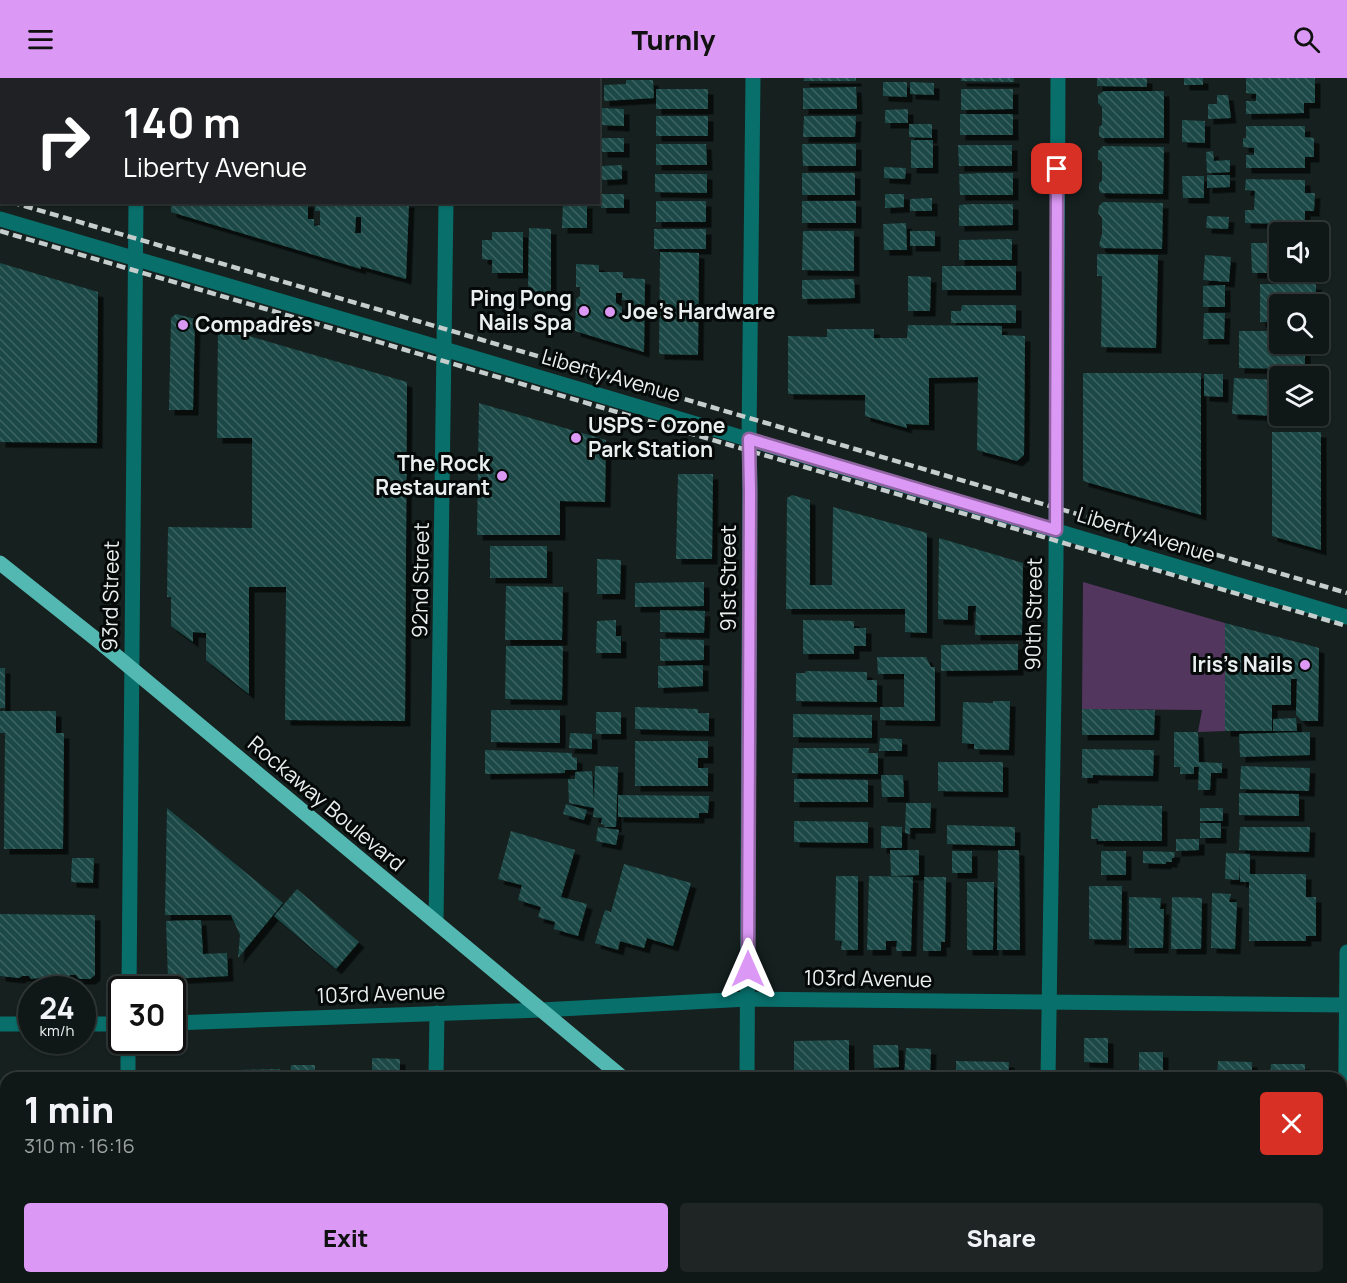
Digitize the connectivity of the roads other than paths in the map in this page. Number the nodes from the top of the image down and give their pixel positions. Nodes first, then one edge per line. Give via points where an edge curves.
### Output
1 (753, 78) edge
2 (1058, 78) edge
3 (136, 204) edge
4 (446, 204) edge
5 (0, 219) edge
6 (136, 258) junction
7 (446, 349) junction
8 (749, 439) junction
9 (1056, 530) junction
10 (0, 563) edge
11 (1347, 617) edge
12 (131, 668) junction
13 (436, 922) junction
14 (1347, 952) edge
15 (129, 976) edge
16 (748, 999) junction
17 (1049, 1001) junction
18 (1347, 1005) edge
19 (540, 1010) junction
20 (437, 1013) junction
21 (186, 1022) edge
22 (0, 1024) edge
23 (18, 1024) edge
24 (128, 1054) edge
25 (128, 1072) edge
26 (436, 1072) edge
27 (616, 1072) edge
28 (747, 1072) edge
29 (1048, 1072) edge
30 (1346, 1072) edge

1 - 8 street, 91st Street
2 - 9 street, 90th Street
3 - 6 street, 93rd Street
4 - 7 street, 92nd Street
5 - 6 street, Liberty Avenue
6 - 7 street, Liberty Avenue
6 - 12 street, 93rd Street
7 - 8 street, Liberty Avenue
7 - 13 street, 92nd Street
8 - 9 street, Liberty Avenue
8 - 16 street, 91st Street
9 - 11 street, Liberty Avenue
9 - 17 street, 90th Street
10 - 12 main road, Rockaway Boulevard
12 - 13 main road, Rockaway Boulevard
12 - 15 street, 93rd Street
13 - 19 main road, Rockaway Boulevard
14 - 18 street
16 - 17 street, 103rd Avenue
16 - 19 street, 103rd Avenue
16 - 28 street, 91st Street
17 - 18 street, 103rd Avenue
17 - 29 street, 90th Street
18 - 30 street
19 - 20 street, 103rd Avenue
19 - 27 main road, Rockaway Boulevard
20 - 21 street, 103rd Avenue
20 - 26 street
22 - 23 street
24 - 25 street

